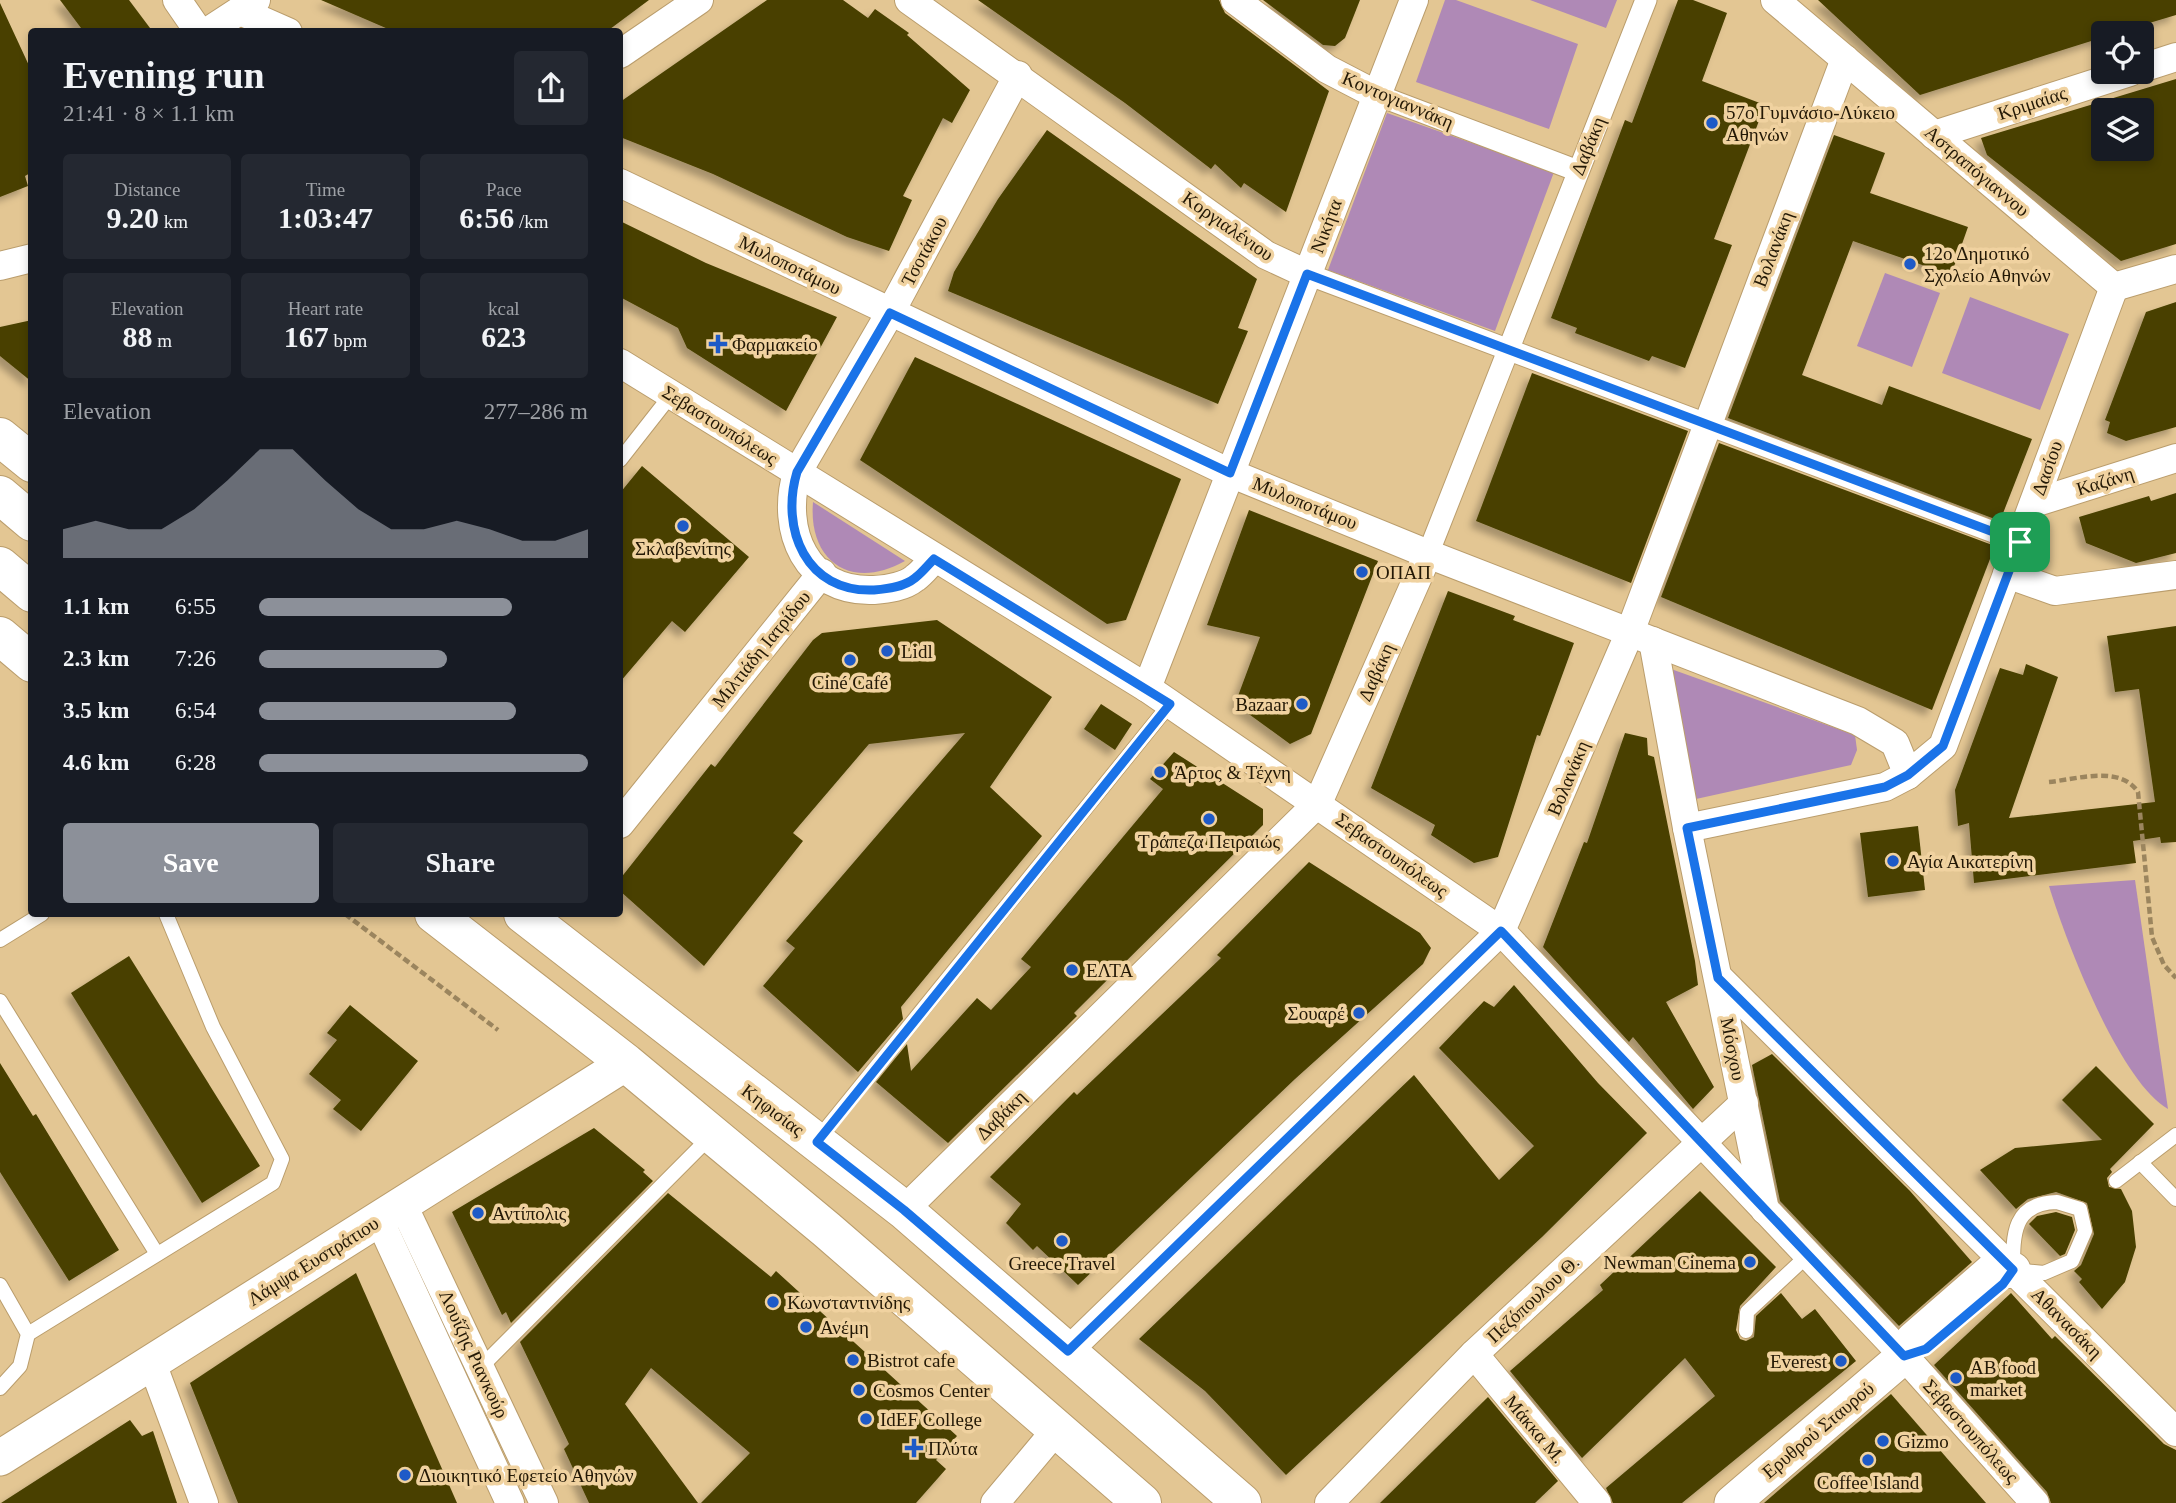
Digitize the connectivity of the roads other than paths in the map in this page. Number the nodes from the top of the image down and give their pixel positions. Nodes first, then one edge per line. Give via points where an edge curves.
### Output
1 (177, 0) edge
2 (699, 0) edge
3 (909, 0) edge
4 (1235, 0) edge
5 (1414, 0) edge
6 (1646, 0) edge
7 (1775, 0) edge
8 (248, 5) edge
9 (196, 28) edge
10 (213, 28) edge
11 (282, 28) edge
12 (623, 52) edge
13 (2176, 57) edge
14 (1844, 59) junction
15 (2154, 64) edge
16 (1018, 75) junction
17 (2093, 84) edge
18 (1377, 95) junction
19 (1934, 135) junction
20 (1578, 171) junction
21 (623, 184) edge
22 (28, 259) edge
23 (0, 266) edge
24 (2176, 269) edge
25 (1307, 274) junction
26 (2114, 287) junction
27 (890, 313) junction
28 (1508, 349) junction
29 (623, 365) edge
30 (671, 395) junction
31 (1708, 424) junction
32 (0, 437) edge
33 (623, 456) edge
34 (2176, 458) edge
35 (28, 460) edge
36 (797, 472) junction
37 (1230, 473) junction
38 (0, 495) edge
39 (2034, 503) junction
40 (28, 519) edge
41 (2020, 542) junction
42 (1428, 554) junction
43 (934, 559) junction
44 (0, 566) edge
45 (822, 573) junction
46 (2007, 574) junction
47 (2176, 575) edge
48 (28, 590) edge
49 (0, 636) edge
50 (1642, 637) junction
51 (28, 660) edge
52 (1158, 696) junction
53 (1908, 775) junction
54 (1318, 803) junction
55 (623, 820) edge
56 (1687, 828) junction
57 (37, 917) edge
58 (167, 917) edge
59 (438, 917) edge
60 (536, 917) edge
61 (1501, 931) junction
62 (0, 940) edge
63 (1718, 978) junction
64 (0, 1001) edge
65 (626, 1063) junction
66 (1744, 1104) junction
67 (712, 1135) junction
68 (2176, 1135) edge
69 (817, 1142) junction
70 (1702, 1143) junction
71 (2140, 1162) junction
72 (2116, 1181) dead end
73 (2176, 1199) edge
74 (904, 1210) junction
75 (1765, 1210) junction
76 (391, 1212) junction
77 (157, 1254) junction
78 (1808, 1255) junction
79 (2013, 1270) junction
80 (0, 1285) edge
81 (1746, 1331) dead end
82 (28, 1335) junction
83 (1068, 1351) junction
84 (1474, 1354) junction
85 (1904, 1356) junction
86 (152, 1363) junction
87 (480, 1368) junction
88 (0, 1388) edge
89 (1057, 1429) junction
90 (2176, 1432) edge
91 (0, 1458) edge
92 (204, 1503) edge
93 (510, 1503) edge
94 (544, 1503) edge
95 (995, 1503) edge
96 (1142, 1503) edge
97 (1242, 1503) edge
98 (1329, 1503) edge
99 (1597, 1503) edge
100 (1732, 1503) edge
101 (2035, 1503) edge

1 - 9 street
2 - 12 street
3 - 16 street, Κοργιαλένιου
4 - 18 street, Κοντογιαννάκη via 1328,69
5 - 18 street, Νικήτα
6 - 20 street, Δαβάκη
7 - 14 street, Αστραπόγιαννου
8 - 10 street
8 - 11 street
13 - 15 street
14 - 19 street, Αστραπόγιαννου
14 - 31 street, Βολανάκη
16 - 25 street, Κοργιαλένιου via 1266,255
16 - 27 street, Τσοτάκου
17 - 19 street, Κριμαίας
18 - 20 street, Κοντογιαννάκη
18 - 25 street, Νικήτα
19 - 26 street, Αστραπόγιαννου
20 - 28 street, Δαβάκη
21 - 27 street, Μυλοποτάμου
22 - 23 street
24 - 26 street
25 - 28 street, Κοργιαλένιου
25 - 37 street, Νικήτα
26 - 39 street, Δασίου
27 - 36 street, Τσοτάκου
27 - 37 street, Μυλοποτάμου
28 - 31 street, Κοργιαλένιου
28 - 42 street, Δαβάκη
29 - 30 street, Σεβαστουπόλεως
30 - 33 lane
30 - 36 street, Σεβαστουπόλεως
31 - 41 street, Κοργιαλένιου
31 - 50 street, Βολανάκη
32 - 35 main road
34 - 39 street, Καζάνη
36 - 43 street, Σεβαστουπόλεως
36 - 45 street, Τσοτάκου via 790,496 791,523 800,548
37 - 42 street, Μυλοποτάμου
37 - 52 street, Νικήτα
38 - 40 main road
39 - 41 street, Δασίου
41 - 46 street, Δασίου
42 - 50 street, Μυλοποτάμου
42 - 54 street, Δαβάκη
43 - 45 street, Μιλτιάδη Ιατρίδου via 914,579 890,589 863,590
43 - 52 street, Σεβαστουπόλεως
44 - 48 main road
45 - 55 street, Μιλτιάδη Ιατρίδου
46 - 47 street via 2055,591
46 - 53 street, Δασίου via 1943,746
49 - 51 main road
50 - 53 street, Μυλοποτάμου via 1858,721 1895,743
50 - 56 street, Μόσχου
50 - 61 street, Βολανάκη
52 - 54 street, Σεβαστουπόλεως
52 - 69 lane
53 - 56 street, Δασίου via 1885,787
54 - 61 street, Σεβαστουπόλεως
54 - 74 street, Δαβάκη
56 - 63 street, Μόσχου
57 - 62 lane
58 - 77 lane via 213,1027 282,1158 273,1183
59 - 65 main road
60 - 69 main road, Κηφισίας via 751,1094
61 - 70 street, Σεβαστουπόλεως
61 - 83 street, Βολανάκη
63 - 66 street, Μόσχου
63 - 79 street, Αθανασάκη
64 - 77 lane
65 - 67 main road
65 - 76 street, Λάμψα Ευστράτιου
66 - 70 street, Πεζόπουλου Θ.
66 - 75 street, Μόσχου
67 - 87 lane
67 - 89 main road
68 - 71 lane
69 - 74 main road, Κηφισίας
70 - 75 street, Σεβαστουπόλεως
70 - 84 street, Πεζόπουλου Θ.
71 - 72 lane
71 - 73 lane
74 - 83 main road, Κηφισίας
75 - 78 street, Σεβαστουπόλεως
76 - 86 street, Λάμψα Ευστράτιου
76 - 87 street, Λουΐζης Ριανκούρ
76 - 93 street, Λουΐζης Ριανκούρ
77 - 82 lane
78 - 81 lane via 1747,1312
78 - 85 street, Σεβαστουπόλεως
79 - 79 lane via 2013,1238 2018,1222 2030,1209 2057,1202 2084,1206 2085,1231 2072,1261 2044,1273
79 - 85 street, Ερυθρού Σταυρού via 2003,1284 1926,1349
79 - 90 street, Αθανασάκη
80 - 82 lane
82 - 88 lane via 20,1366
83 - 97 main road, Κηφισίας
84 - 98 street, Πεζόπουλου Θ.
84 - 99 street, Μάκκα Μ.
85 - 100 street, Ερυθρού Σταυρού
85 - 101 street, Σεβαστουπόλεως
86 - 91 street, Λάμψα Ευστράτιου
86 - 92 street
87 - 94 street, Λουΐζης Ριανκούρ
89 - 95 street
89 - 96 main road

